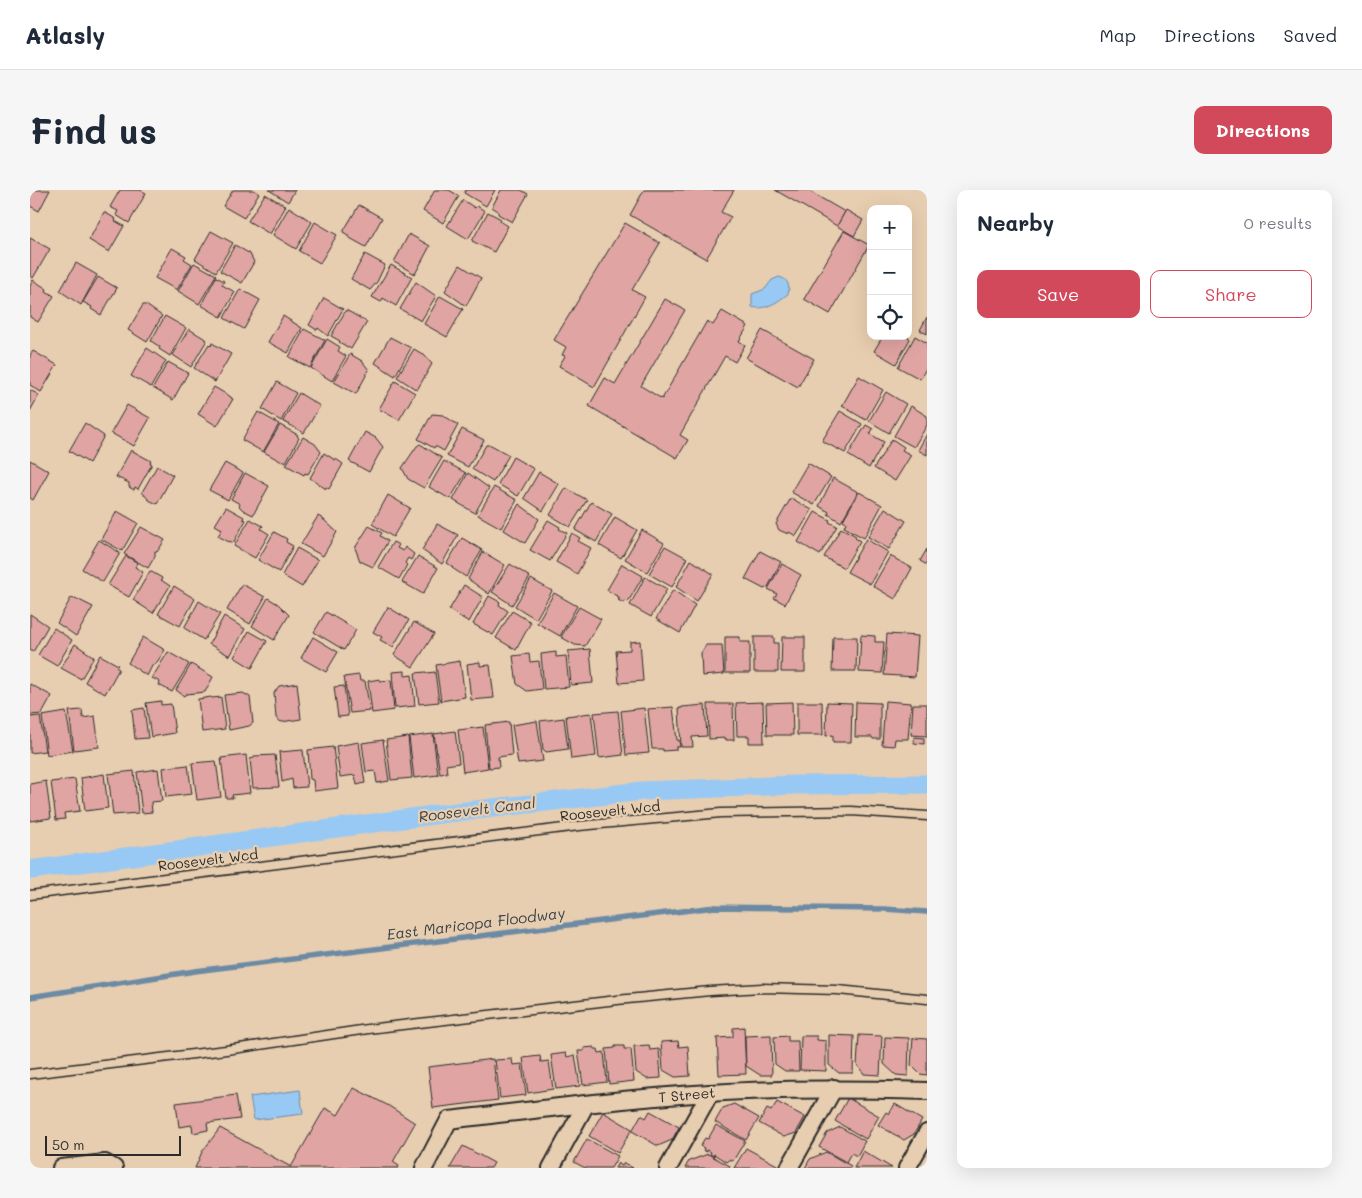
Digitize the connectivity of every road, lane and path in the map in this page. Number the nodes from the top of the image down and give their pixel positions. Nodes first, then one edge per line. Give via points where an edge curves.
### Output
1 (927, 816) edge
2 (30, 895) edge
3 (927, 998) edge
4 (30, 1074) edge
5 (834, 1088) junction
6 (927, 1091) edge
7 (710, 1093) junction
8 (586, 1104) junction
9 (927, 1133) edge
10 (61, 1168) edge
11 (114, 1168) edge
12 (424, 1168) edge
13 (551, 1168) edge
14 (668, 1168) edge
15 (789, 1168) edge
16 (907, 1168) edge

1 - 2 lane, Roosevelt Wcd via 851,812 721,813 578,826
3 - 4 lane via 838,990 762,988 710,991 368,1029
5 - 6 street, T Street
5 - 7 street, T Street
5 - 15 street
7 - 8 street, T Street
7 - 14 street
8 - 12 street, T Street via 449,1120
8 - 13 street
9 - 16 street
10 - 11 street via 105,1163

